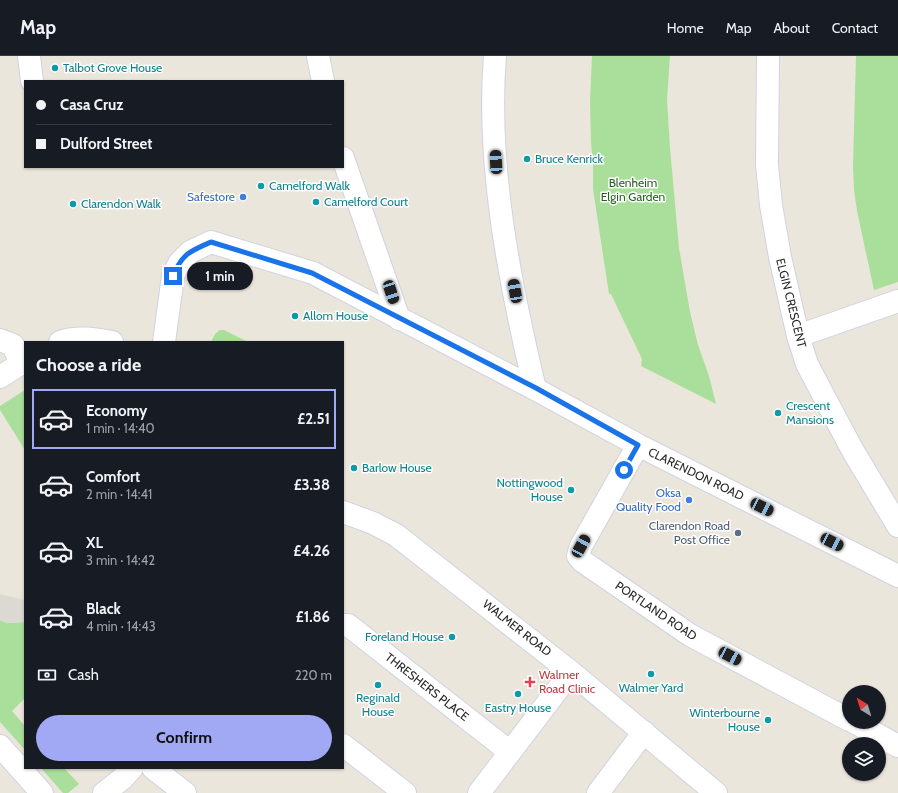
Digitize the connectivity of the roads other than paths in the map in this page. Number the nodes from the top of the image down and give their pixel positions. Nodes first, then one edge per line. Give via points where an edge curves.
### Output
1 (29, 56) edge
2 (318, 56) edge
3 (495, 56) edge
4 (768, 56) edge
5 (32, 80) edge
6 (323, 80) edge
7 (344, 161) edge
8 (898, 301) edge
9 (399, 319) junction
10 (798, 336) junction
11 (0, 340) edge
12 (63, 341) edge
13 (106, 341) edge
14 (164, 341) edge
15 (23, 363) edge
16 (0, 377) edge
17 (536, 388) junction
18 (638, 445) junction
19 (344, 512) edge
20 (898, 526) edge
21 (898, 576) edge
22 (344, 625) edge
23 (571, 672) junction
24 (842, 716) edge
25 (867, 729) edge
26 (644, 732) junction
27 (0, 746) edge
28 (344, 746) edge
29 (898, 746) edge
30 (510, 752) junction
31 (131, 769) edge
32 (154, 769) edge
33 (42, 793) edge
34 (104, 793) edge
35 (185, 793) edge
36 (405, 793) edge
37 (479, 793) edge
38 (598, 793) edge
39 (716, 793) edge

1 - 5 street
2 - 6 street
3 - 17 street via 493,114 498,185 520,322
4 - 10 street, ELGIN CRESCENT via 767,165 771,204
7 - 9 street
8 - 10 street
9 - 14 street, CLARENDON ROAD via 312,273 211,242 190,252 179,263 173,276
9 - 17 street, CLARENDON ROAD
10 - 20 street, ELGIN CRESCENT via 819,387
11 - 15 street via 13,346
12 - 13 street via 71,338
15 - 16 street
17 - 18 street, CLARENDON ROAD
18 - 21 street, CLARENDON ROAD
18 - 24 street, PORTLAND ROAD via 581,546 578,556 690,635
19 - 23 street, WALMER ROAD via 373,523 396,536
22 - 30 street, THRESHERS PLACE via 348,625
23 - 26 street, WALMER ROAD
23 - 30 street
25 - 29 street
26 - 38 street
26 - 39 street, WALMER ROAD
27 - 33 street
28 - 36 street
30 - 37 street
31 - 34 street
32 - 35 street

